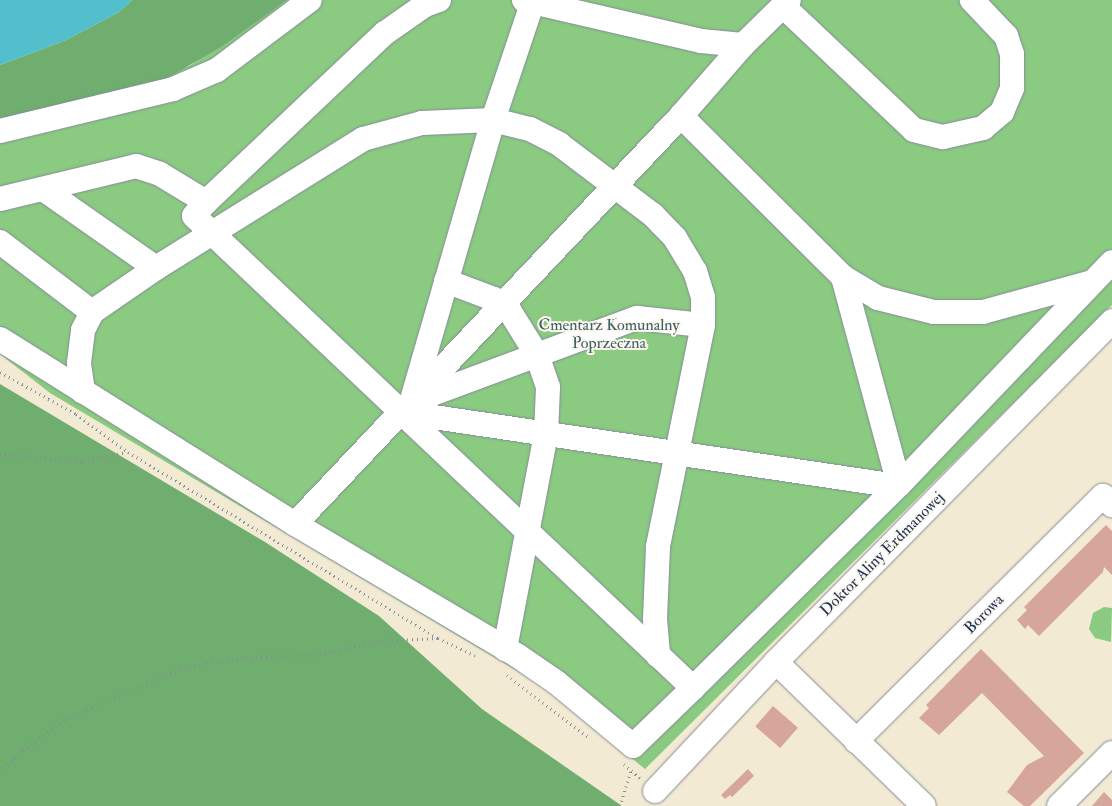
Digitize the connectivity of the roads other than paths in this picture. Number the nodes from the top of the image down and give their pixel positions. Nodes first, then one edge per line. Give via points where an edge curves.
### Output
1 (310, 0) edge
2 (439, 0) edge
3 (972, 0) edge
4 (528, 1) edge
5 (786, 3) edge
6 (743, 45) junction
7 (681, 116) junction
8 (493, 120) junction
9 (0, 131) edge
10 (616, 185) junction
11 (43, 189) junction
12 (0, 199) edge
13 (206, 202) junction
14 (211, 233) junction
15 (0, 242) edge
16 (1112, 262) edge
17 (156, 268) junction
18 (843, 277) junction
19 (446, 281) junction
20 (1094, 281) junction
21 (502, 305) junction
22 (92, 312) junction
23 (1112, 321) edge
24 (703, 325) junction
25 (0, 339) edge
26 (537, 355) junction
27 (83, 392) junction
28 (406, 407) junction
29 (546, 434) junction
30 (678, 454) junction
31 (898, 485) junction
32 (1112, 505) edge
33 (295, 524) junction
34 (528, 533) junction
35 (658, 656) junction
36 (498, 660) junction
37 (776, 662) junction
38 (693, 688) junction
39 (856, 741) junction
40 (1109, 762) edge
41 (655, 791) road end
42 (924, 806) edge
43 (1059, 806) edge

1 - 9 street via 217,70 173,89
2 - 13 street via 425,5 385,33
3 - 5 street via 1006,36 1012,54 1012,88 1002,112 983,128 943,137 914,130
4 - 6 street via 701,41
4 - 8 street
5 - 6 street
6 - 7 street
7 - 10 street
7 - 18 street
8 - 10 street via 530,129 559,144
8 - 14 street via 422,123 363,139
8 - 19 street
10 - 21 street
10 - 24 street via 675,238 695,272 700,288
11 - 12 street
11 - 13 street via 136,166 160,174
11 - 17 street
13 - 14 street via 194,216
14 - 17 street
14 - 28 street
15 - 22 street
16 - 20 street
17 - 22 street
18 - 20 street via 878,298 934,312 983,312
18 - 31 street
19 - 21 street
19 - 28 street
20 - 31 street
21 - 26 street
21 - 28 street
22 - 27 street via 83,330 79,363
23 - 37 street, Doktor Aliny Erdmanowej
24 - 26 street via 636,318
24 - 30 street
25 - 27 street
26 - 28 street
26 - 29 street via 548,387
27 - 33 street
28 - 29 street
28 - 33 street
28 - 34 street
29 - 30 street
29 - 34 street
30 - 31 street
30 - 35 street via 658,546 654,618
31 - 38 street
32 - 39 street, Borowa via 1103,496
33 - 36 street
34 - 35 street
34 - 36 street
35 - 38 street
36 - 38 street via 556,682 633,746
37 - 39 street
37 - 41 street, Doktor Aliny Erdmanowej
39 - 42 street
40 - 43 street

